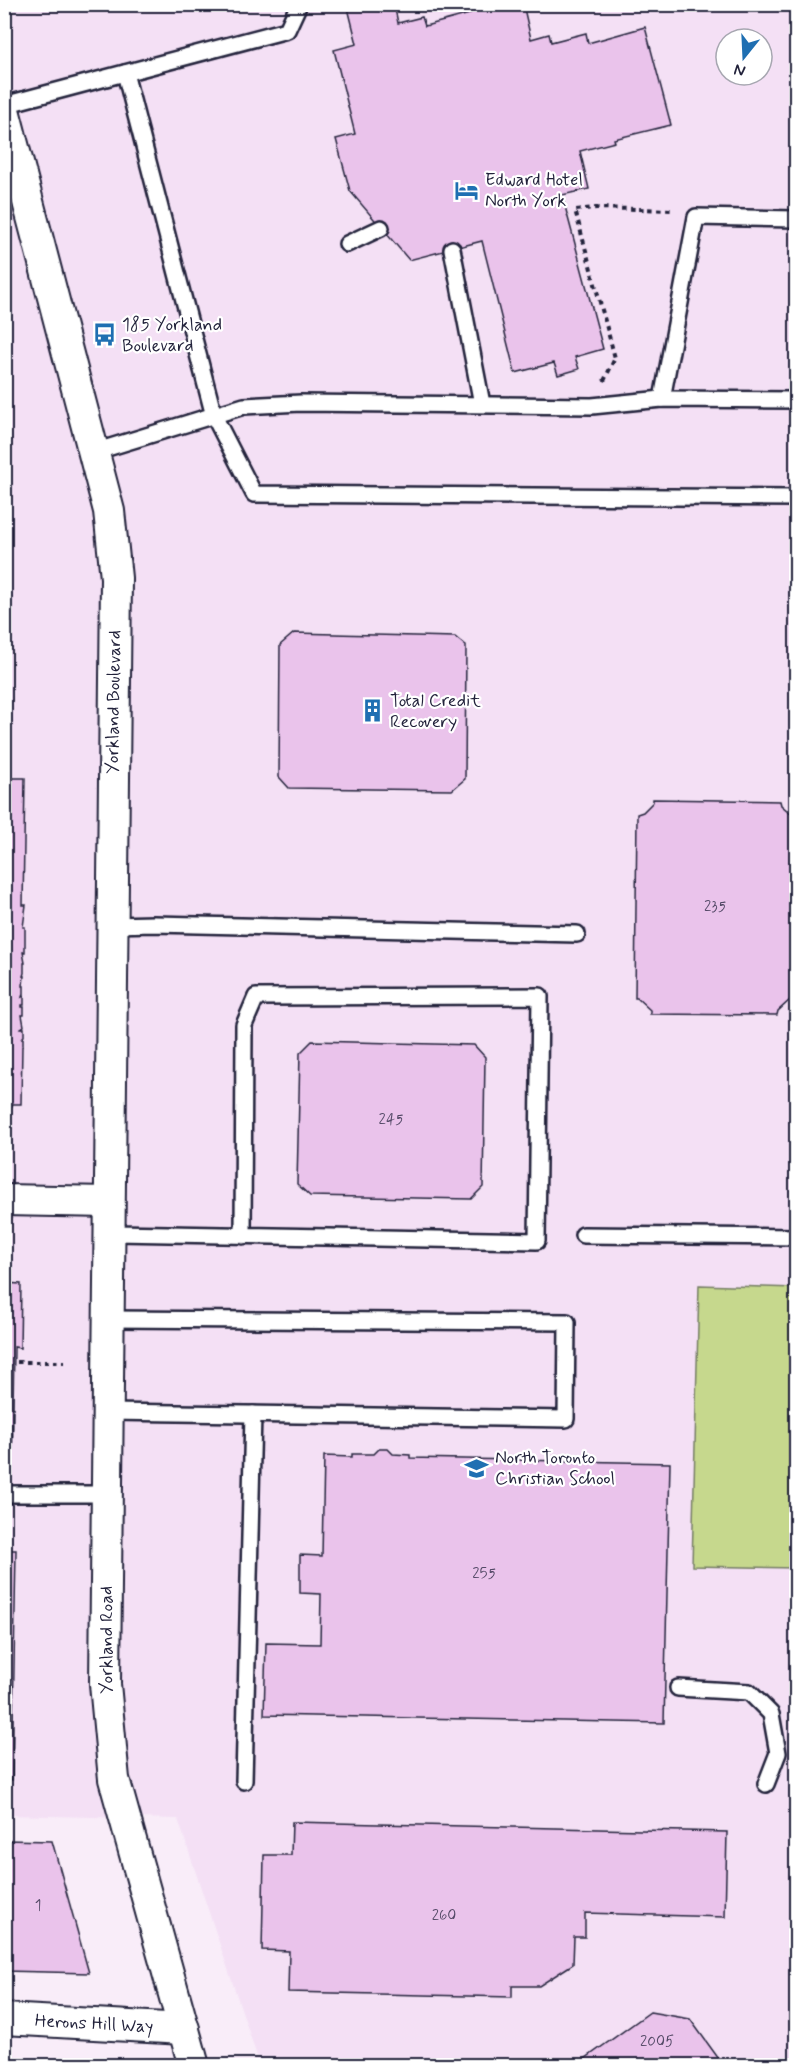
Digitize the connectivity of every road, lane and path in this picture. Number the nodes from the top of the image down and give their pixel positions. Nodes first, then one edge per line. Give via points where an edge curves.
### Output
1 (299, 4) edge
2 (125, 73) junction
3 (4, 105) edge
4 (4, 110) edge
5 (696, 216) junction
6 (796, 219) edge
7 (381, 228) dead end
8 (347, 243) dead end
9 (452, 249) dead end
10 (662, 399) junction
11 (796, 400) edge
12 (482, 404) junction
13 (592, 406) junction
14 (214, 416) junction
15 (94, 452) junction
16 (796, 498) edge
17 (112, 925) junction
18 (577, 934) dead end
19 (4, 1200) edge
20 (109, 1202) junction
21 (109, 1233) junction
22 (584, 1235) dead end
23 (243, 1236) junction
24 (796, 1237) edge
25 (108, 1319) junction
26 (17, 1362) dead end
27 (65, 1362) dead end
28 (108, 1412) junction
29 (253, 1414) junction
30 (4, 1494) edge
31 (107, 1494) junction
32 (678, 1688) dead end
33 (244, 1781) dead end
34 (766, 1784) dead end
35 (4, 2019) edge
36 (184, 2029) junction
37 (194, 2066) edge

1 - 2 lane via 287,30
2 - 3 lane
2 - 14 lane
4 - 15 street, Yorkland Boulevard
5 - 6 lane
5 - 10 lane
5 - 13 path via 690,210 575,210 615,358
7 - 8 lane
9 - 12 lane
10 - 11 lane
10 - 13 lane
12 - 13 lane
12 - 14 lane via 301,403 244,406
14 - 15 lane
14 - 16 lane via 254,494
15 - 17 street, Yorkland Boulevard via 109,510 116,578
17 - 18 lane
17 - 20 street, Yorkland Boulevard
19 - 20 street
20 - 21 street, Yorkland Road
21 - 23 lane
21 - 25 street, Yorkland Road
22 - 24 lane
23 - 23 lane via 537,1241 540,996 256,997 244,1025
25 - 28 street, Yorkland Road
25 - 29 lane via 567,1322 566,1419
26 - 27 path
28 - 29 lane
28 - 31 street, Yorkland Road
29 - 33 lane
30 - 31 lane
31 - 36 street, Yorkland Road via 105,1684 114,1779
32 - 34 lane via 749,1692 771,1714 777,1753
35 - 36 street, Herons Hill Way
36 - 37 street, Yorkland Road

